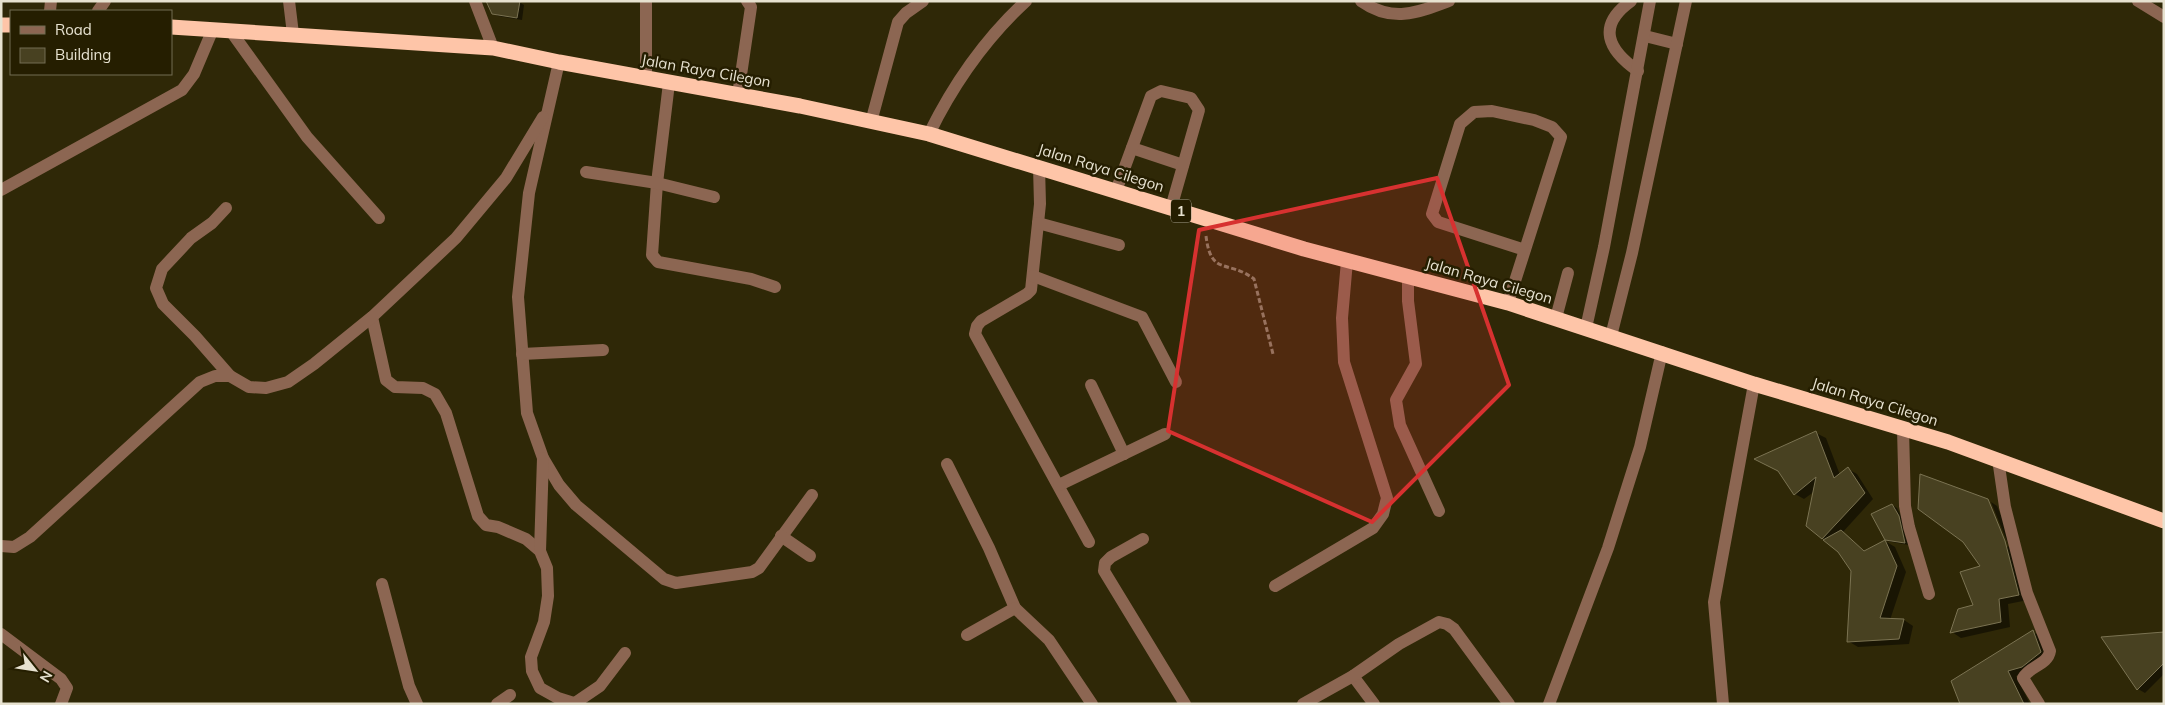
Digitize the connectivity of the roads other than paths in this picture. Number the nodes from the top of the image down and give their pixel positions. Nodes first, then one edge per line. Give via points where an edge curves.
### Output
1 (289, 1) edge
2 (475, 1) edge
3 (646, 1) edge
4 (747, 1) edge
5 (923, 1) edge
6 (1026, 1) edge
7 (1361, 1) edge
8 (1449, 1) edge
9 (1631, 1) edge
10 (1650, 1) edge
11 (1686, 1) edge
12 (2138, 1) edge
13 (2164, 17) edge
14 (172, 27) edge
15 (213, 29) junction
16 (230, 30) junction
17 (293, 34) junction
18 (1645, 36) junction
19 (1677, 44) junction
20 (493, 48) junction
21 (560, 62) junction
22 (1638, 71) junction
23 (646, 78) junction
24 (669, 83) junction
25 (738, 95) junction
26 (549, 106) junction
27 (871, 122) junction
28 (929, 134) junction
29 (1132, 148) junction
30 (1183, 165) junction
31 (1039, 167) junction
32 (586, 172) dead end
33 (657, 183) junction
34 (1, 190) edge
35 (1116, 191) junction
36 (714, 197) dead end
37 (226, 208) dead end
38 (1171, 208) junction
39 (379, 218) dead end
40 (1038, 223) junction
41 (1119, 245) dead end
42 (1525, 250) junction
43 (1347, 260) junction
44 (1568, 273) dead end
45 (1033, 276) junction
46 (1408, 277) junction
47 (775, 287) dead end
48 (1508, 302) junction
49 (372, 317) junction
50 (1556, 318) junction
51 (1586, 328) junction
52 (1612, 336) junction
53 (602, 350) dead end
54 (1662, 352) junction
55 (522, 354) junction
56 (230, 376) junction
57 (1176, 382) dead end
58 (1754, 384) junction
59 (1091, 385) dead end
60 (1903, 429) junction
61 (1165, 434) dead end
62 (1124, 454) junction
63 (543, 458) junction
64 (1998, 459) junction
65 (947, 464) dead end
66 (1059, 485) junction
67 (812, 495) dead end
68 (1439, 510) dead end
69 (2164, 521) edge
70 (781, 536) junction
71 (1143, 539) dead end
72 (1089, 542) dead end
73 (1, 546) edge
74 (540, 551) junction
75 (810, 556) dead end
76 (382, 584) dead end
77 (1275, 586) dead end
78 (1929, 594) dead end
79 (1015, 608) junction
80 (1, 634) edge
81 (967, 635) dead end
82 (625, 653) dead end
83 (1353, 676) junction
84 (510, 696) dead end
85 (567, 702) edge
86 (61, 704) edge
87 (417, 704) edge
88 (497, 704) edge
89 (546, 704) edge
90 (1092, 704) edge
91 (1185, 704) edge
92 (1303, 704) edge
93 (1374, 704) edge
94 (1509, 704) edge
95 (1549, 704) edge
96 (1723, 704) edge
97 (2039, 704) edge

1 - 17 street
2 - 20 street
3 - 23 street
4 - 25 street via 751,7
5 - 27 street via 898,22
6 - 28 street via 990,38 966,70 945,101
7 - 8 street via 1380,11 1397,14 1413,14
9 - 22 street via 1618,11 1611,22 1610,36 1613,48
10 - 18 street
11 - 19 street
12 - 13 street
14 - 15 highway, Jalan Raya Cilegon / 1
15 - 16 highway, Jalan Raya Cilegon / 1
15 - 34 street via 194,74 182,90
16 - 17 highway, Jalan Raya Cilegon / 1
16 - 39 street via 307,137
17 - 20 highway, Jalan Raya Cilegon / 1
18 - 19 street
18 - 22 street
19 - 52 street
20 - 21 highway, Jalan Raya Cilegon / 1
21 - 23 highway, Jalan Raya Cilegon / 1
21 - 26 street
22 - 51 street
23 - 24 highway, Jalan Raya Cilegon / 1
24 - 25 highway, Jalan Raya Cilegon / 1
24 - 33 street
25 - 27 highway, Jalan Raya Cilegon / 1
26 - 49 street via 491,198 456,238
26 - 55 street via 530,193 518,297
27 - 28 highway, Jalan Raya Cilegon / 1
28 - 31 highway, Jalan Raya Cilegon / 1
29 - 30 street
29 - 30 street via 1151,96 1161,91 1190,98 1199,110
29 - 35 street
30 - 38 street
31 - 35 highway, Jalan Raya Cilegon / 1
31 - 40 street
32 - 33 street
33 - 36 street
33 - 47 street via 654,259
35 - 38 highway, Jalan Raya Cilegon / 1
37 - 56 street via 162,269 156,288 163,304
38 - 43 highway, Jalan Raya Cilegon / 1
40 - 41 street
40 - 45 street
42 - 42 street via 1561,137 1552,127 1534,120 1492,111 1474,112 1460,124 1432,214 1438,222
42 - 48 street
43 - 46 highway, Jalan Raya Cilegon / 1
43 - 77 street via 1342,318 1344,362 1387,498 1383,514 1373,528
44 - 50 street
45 - 57 street via 1142,317
45 - 66 street via 1028,294 981,321 975,334
46 - 48 highway, Jalan Raya Cilegon / 1
46 - 68 street via 1416,364 1396,400 1400,425
48 - 50 highway, Jalan Raya Cilegon / 1
49 - 56 street via 288,382 266,388 249,387
49 - 74 street via 386,380 395,387 423,388 435,394 446,412 478,516 486,525 526,539
50 - 51 highway, Jalan Raya Cilegon / 1
51 - 52 highway, Jalan Raya Cilegon / 1
52 - 54 highway, Jalan Raya Cilegon / 1
53 - 55 street
54 - 58 highway, Jalan Raya Cilegon / 1
54 - 95 street via 1640,447 1608,548
55 - 63 street via 527,413
56 - 73 street via 215,376 200,382 30,537 14,547
58 - 60 highway, Jalan Raya Cilegon / 1
58 - 96 street via 1714,602
59 - 62 street
60 - 64 highway, Jalan Raya Cilegon / 1
60 - 78 street via 1904,506
61 - 62 street
62 - 66 street
63 - 70 street via 576,505 664,579 676,582 752,572
63 - 74 street
64 - 69 highway, Jalan Raya Cilegon / 1
64 - 97 street via 2005,507 2027,593 2050,651 2048,658 2028,670 2023,678
65 - 79 street
66 - 72 street
67 - 70 street
70 - 75 street
71 - 91 street via 1111,557 1105,563 1104,571
74 - 85 street via 547,568 548,596 544,622 531,657 532,671 540,688
76 - 87 street via 409,686
79 - 81 street
79 - 90 street via 1049,640
80 - 86 street via 61,680 67,688
82 - 85 street via 600,686
83 - 92 street
83 - 93 street
83 - 94 street via 1398,644 1439,622 1454,629
84 - 88 street
85 - 89 street

